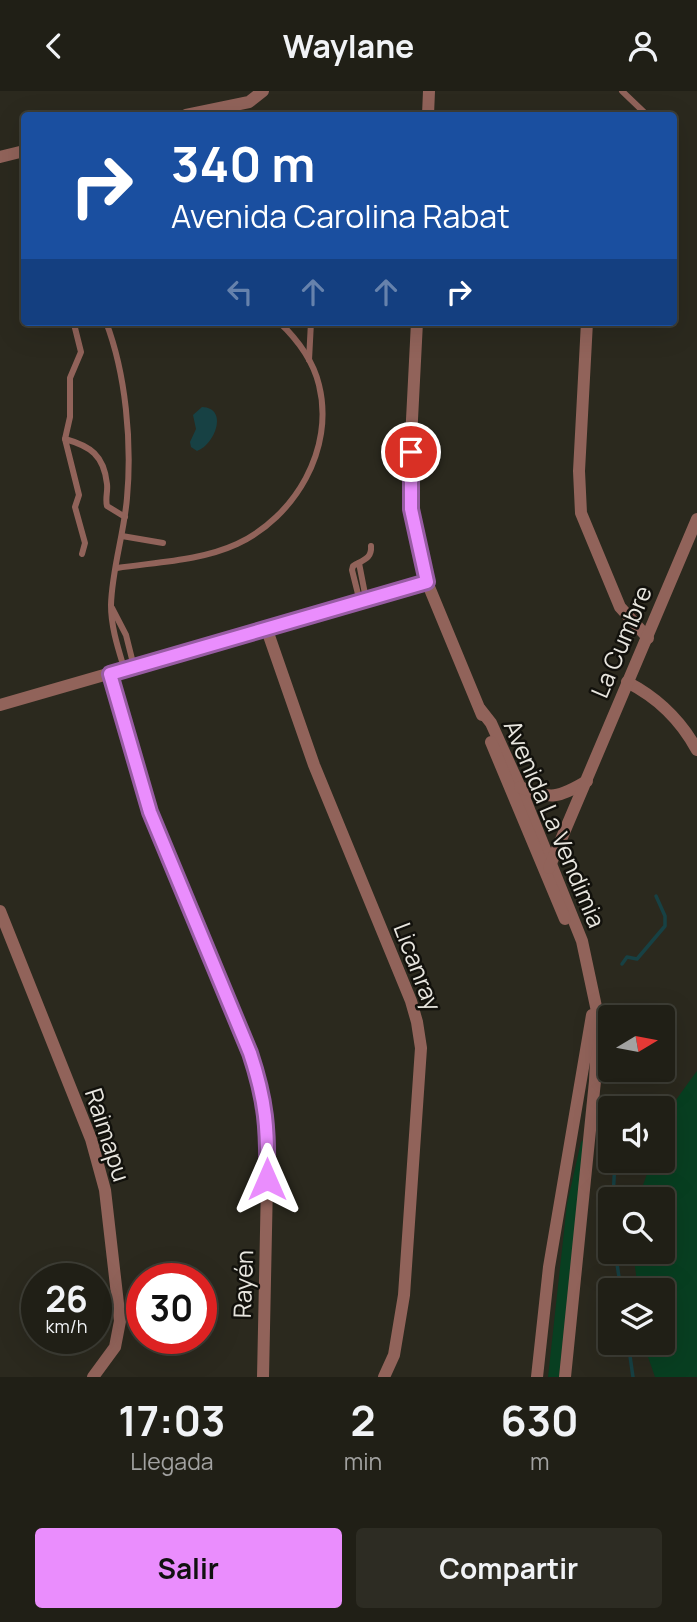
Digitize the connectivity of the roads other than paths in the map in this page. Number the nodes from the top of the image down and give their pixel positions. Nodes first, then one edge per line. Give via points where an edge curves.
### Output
1 (263, 91) edge
2 (429, 91) edge
3 (622, 91) edge
4 (200, 112) edge
5 (428, 112) edge
6 (644, 112) edge
7 (21, 152) edge
8 (0, 157) edge
9 (74, 326) edge
10 (107, 326) edge
11 (282, 326) edge
12 (311, 326) edge
13 (417, 326) edge
14 (587, 326) edge
15 (309, 360) junction
16 (65, 439) junction
17 (125, 517) junction
18 (697, 519) edge
19 (121, 537) junction
20 (163, 543) dead end
21 (371, 546) dead end
22 (82, 554) dead end
23 (117, 568) junction
24 (427, 582) junction
25 (363, 602) junction
26 (111, 607) junction
27 (267, 630) junction
28 (648, 638) junction
29 (129, 668) junction
30 (110, 674) junction
31 (627, 682) junction
32 (0, 705) edge
33 (480, 709) junction
34 (697, 750) edge
35 (587, 781) junction
36 (520, 787) junction
37 (549, 869) junction
38 (0, 911) edge
39 (595, 997) junction
40 (596, 1081) junction
41 (572, 1134) junction
42 (93, 1377) edge
43 (262, 1377) edge
44 (384, 1377) edge
45 (537, 1377) edge
46 (565, 1377) edge

1 - 4 street via 248,102
2 - 5 street
3 - 6 lane
7 - 8 street
9 - 16 lane via 81,352 70,378
10 - 17 lane via 116,353 129,449
11 - 15 lane
12 - 15 lane
13 - 24 street, Avenida La Vendimia via 409,478
14 - 28 street via 581,513 620,607
15 - 23 lane via 319,383 321,422 312,465 291,503 253,535 223,550
16 - 17 lane via 94,451 106,477 107,506
16 - 22 lane via 79,495 75,507 85,543
17 - 19 lane
18 - 28 street, La Cumbre
19 - 20 lane
19 - 23 lane
21 - 25 lane via 369,558 352,571
23 - 26 lane
24 - 25 street
24 - 33 street, Avenida La Vendimia
25 - 27 street
26 - 29 lane via 116,639
26 - 29 lane via 126,635
27 - 29 street
27 - 44 street, Licanray via 314,765 411,1001 419,1034 404,1295 394,1355
28 - 31 street, La Cumbre
29 - 30 street
30 - 32 street
30 - 43 street, Rayén via 150,812 250,1053 264,1098 268,1134
31 - 34 street via 674,716
31 - 35 street, La Cumbre
33 - 36 street, Avenida La Vendimia
33 - 37 street, Avenida La Vendimia
35 - 36 street via 556,796
35 - 37 street, La Cumbre
36 - 37 street, Avenida La Vendimia
37 - 39 street, Avenida La Vendimia
38 - 42 street, Raimapu via 90,1139 105,1190 120,1321 115,1347
39 - 40 street, Avenida La Vendimia via 599,1027
39 - 41 street
40 - 41 street
40 - 46 street, Avenida La Vendimia
41 - 45 street

